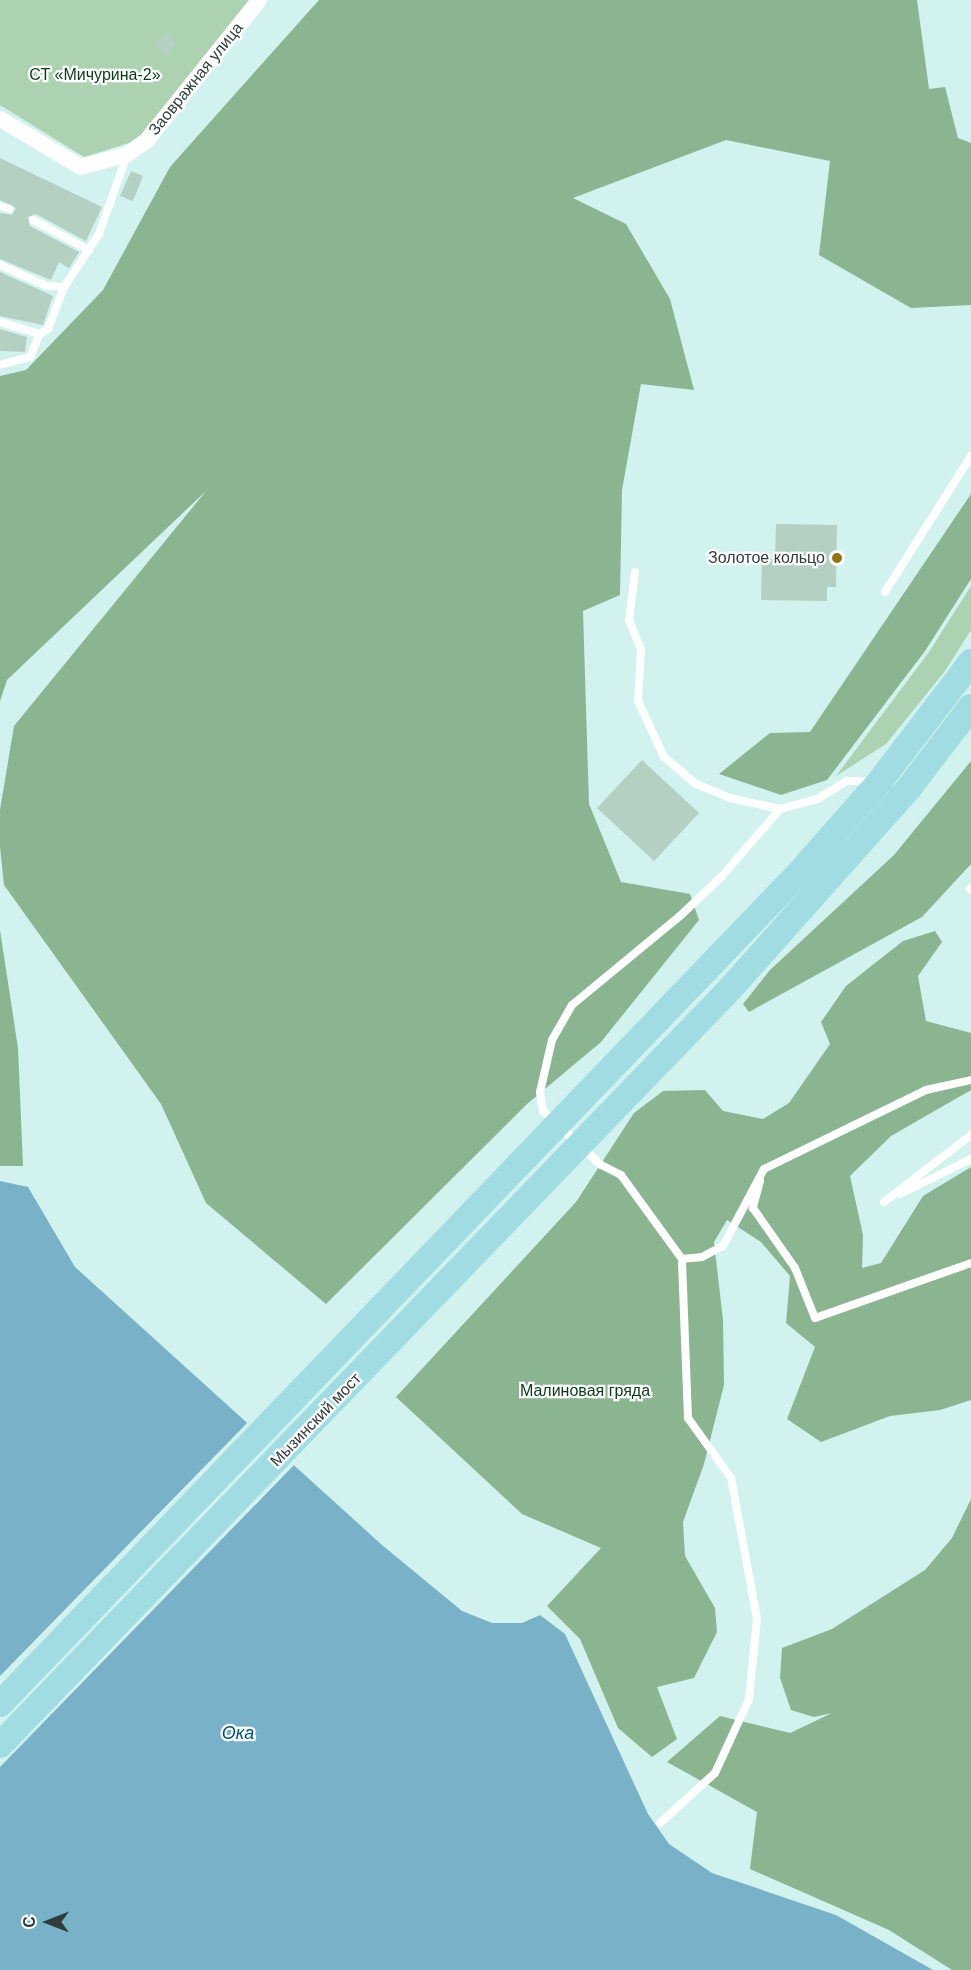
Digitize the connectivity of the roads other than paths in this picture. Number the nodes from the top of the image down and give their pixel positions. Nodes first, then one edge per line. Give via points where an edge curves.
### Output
1 (259, 0) edge
2 (0, 118) edge
3 (128, 154) junction
4 (0, 206) edge
5 (10, 209) dead end
6 (33, 220) dead end
7 (90, 250) junction
8 (0, 265) edge
9 (64, 287) junction
10 (0, 322) edge
11 (40, 334) junction
12 (0, 365) edge
13 (971, 456) edge
14 (635, 572) dead end
15 (885, 592) dead end
16 (971, 662) edge
17 (971, 707) edge
18 (880, 781) junction
19 (780, 809) junction
20 (971, 1080) edge
21 (971, 1135) edge
22 (971, 1159) edge
23 (764, 1169) junction
24 (682, 1259) junction
25 (971, 1263) edge
26 (0, 1704) edge
27 (0, 1745) edge
28 (660, 1823) dead end

1 - 3 street, Заовражная улица via 147,140
2 - 3 street, Заовражная улица via 81,167
3 - 7 lane
4 - 5 lane
6 - 7 lane
7 - 9 lane
8 - 9 lane via 47,286
9 - 11 lane via 48,329
10 - 11 lane
11 - 12 lane via 30,357
13 - 15 lane
14 - 19 lane via 629,620 641,649 638,701 664,757 696,784 730,798
16 - 18 main road, Мызинский мост
17 - 27 main road, Мызинский мост via 909,788 809,904 631,1094
18 - 19 lane via 848,781 816,799
18 - 26 main road, Мызинский мост via 799,873
19 - 24 lane via 722,876 680,916 572,1005 552,1040 542,1075 543,1111 601,1165 621,1175
20 - 23 lane via 926,1090
21 - 22 lane via 884,1202
23 - 24 lane via 723,1246 702,1257
23 - 25 lane via 753,1208 795,1268 815,1318
24 - 28 lane via 688,1418 731,1478 757,1619 749,1699 715,1773

